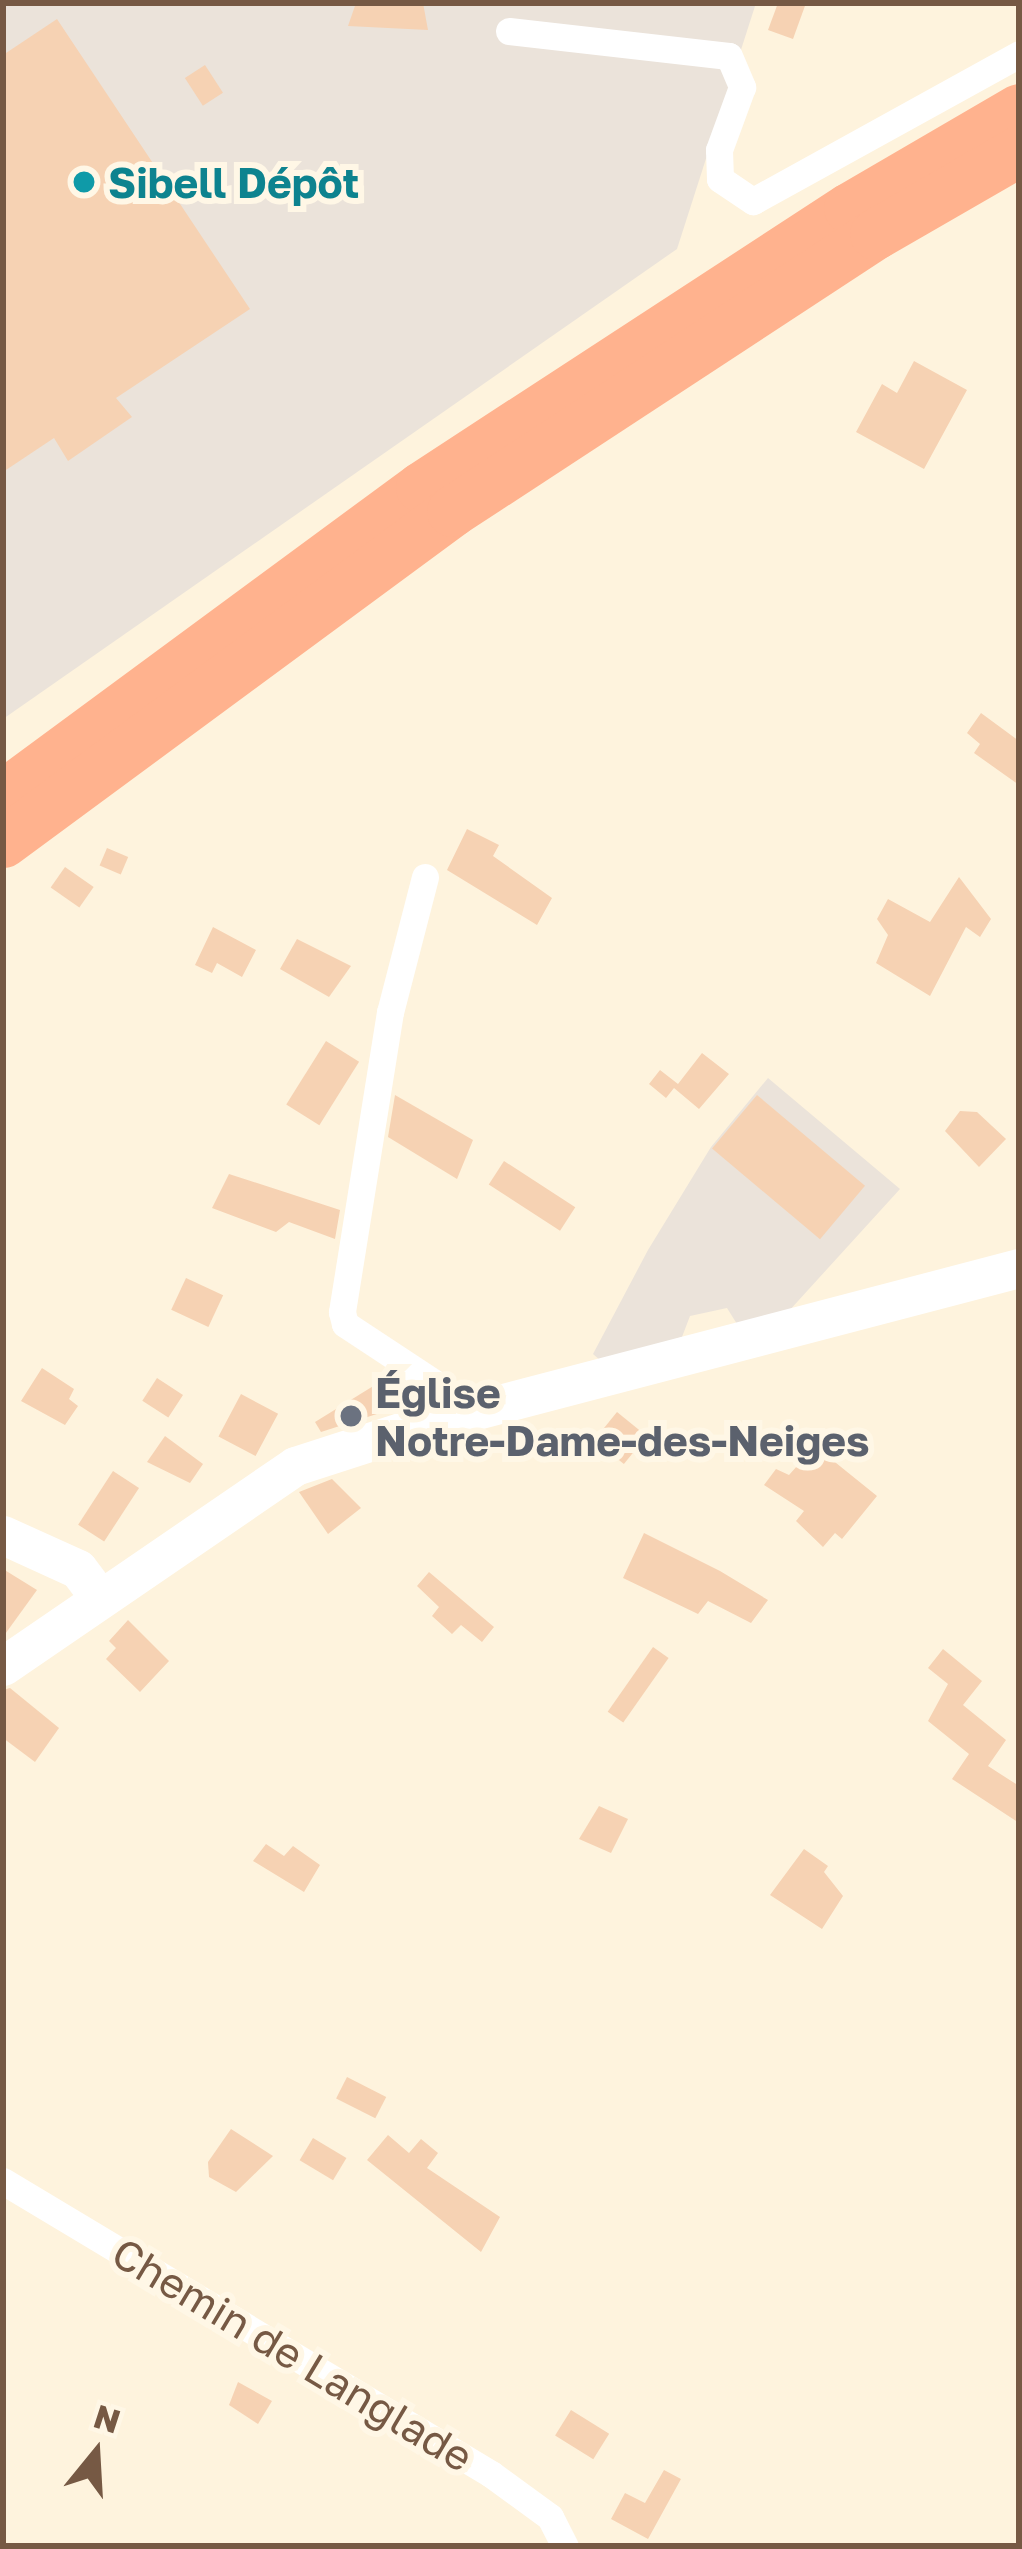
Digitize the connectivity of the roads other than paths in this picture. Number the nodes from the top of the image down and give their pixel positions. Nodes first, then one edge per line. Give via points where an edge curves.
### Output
1 (509, 31) dead end
2 (1019, 54) edge
3 (1019, 109) edge
4 (1019, 152) edge
5 (3, 796) edge
6 (3, 842) edge
7 (425, 878) dead end
8 (1019, 1268) edge
9 (477, 1411) junction
10 (3, 1535) edge
11 (98, 1596) junction
12 (3, 1666) edge
13 (3, 2181) edge
14 (565, 2546) edge

1 - 2 street via 729,56 742,87 719,151 719,179 752,201
3 - 5 highway via 848,208 421,487
4 - 6 highway via 874,234 452,511
7 - 9 street via 390,1012 342,1312 345,1324
8 - 9 street
9 - 11 street via 295,1466
10 - 11 street via 78,1569
11 - 12 street
13 - 14 street, Chemin de Langlade via 491,2474 550,2517

